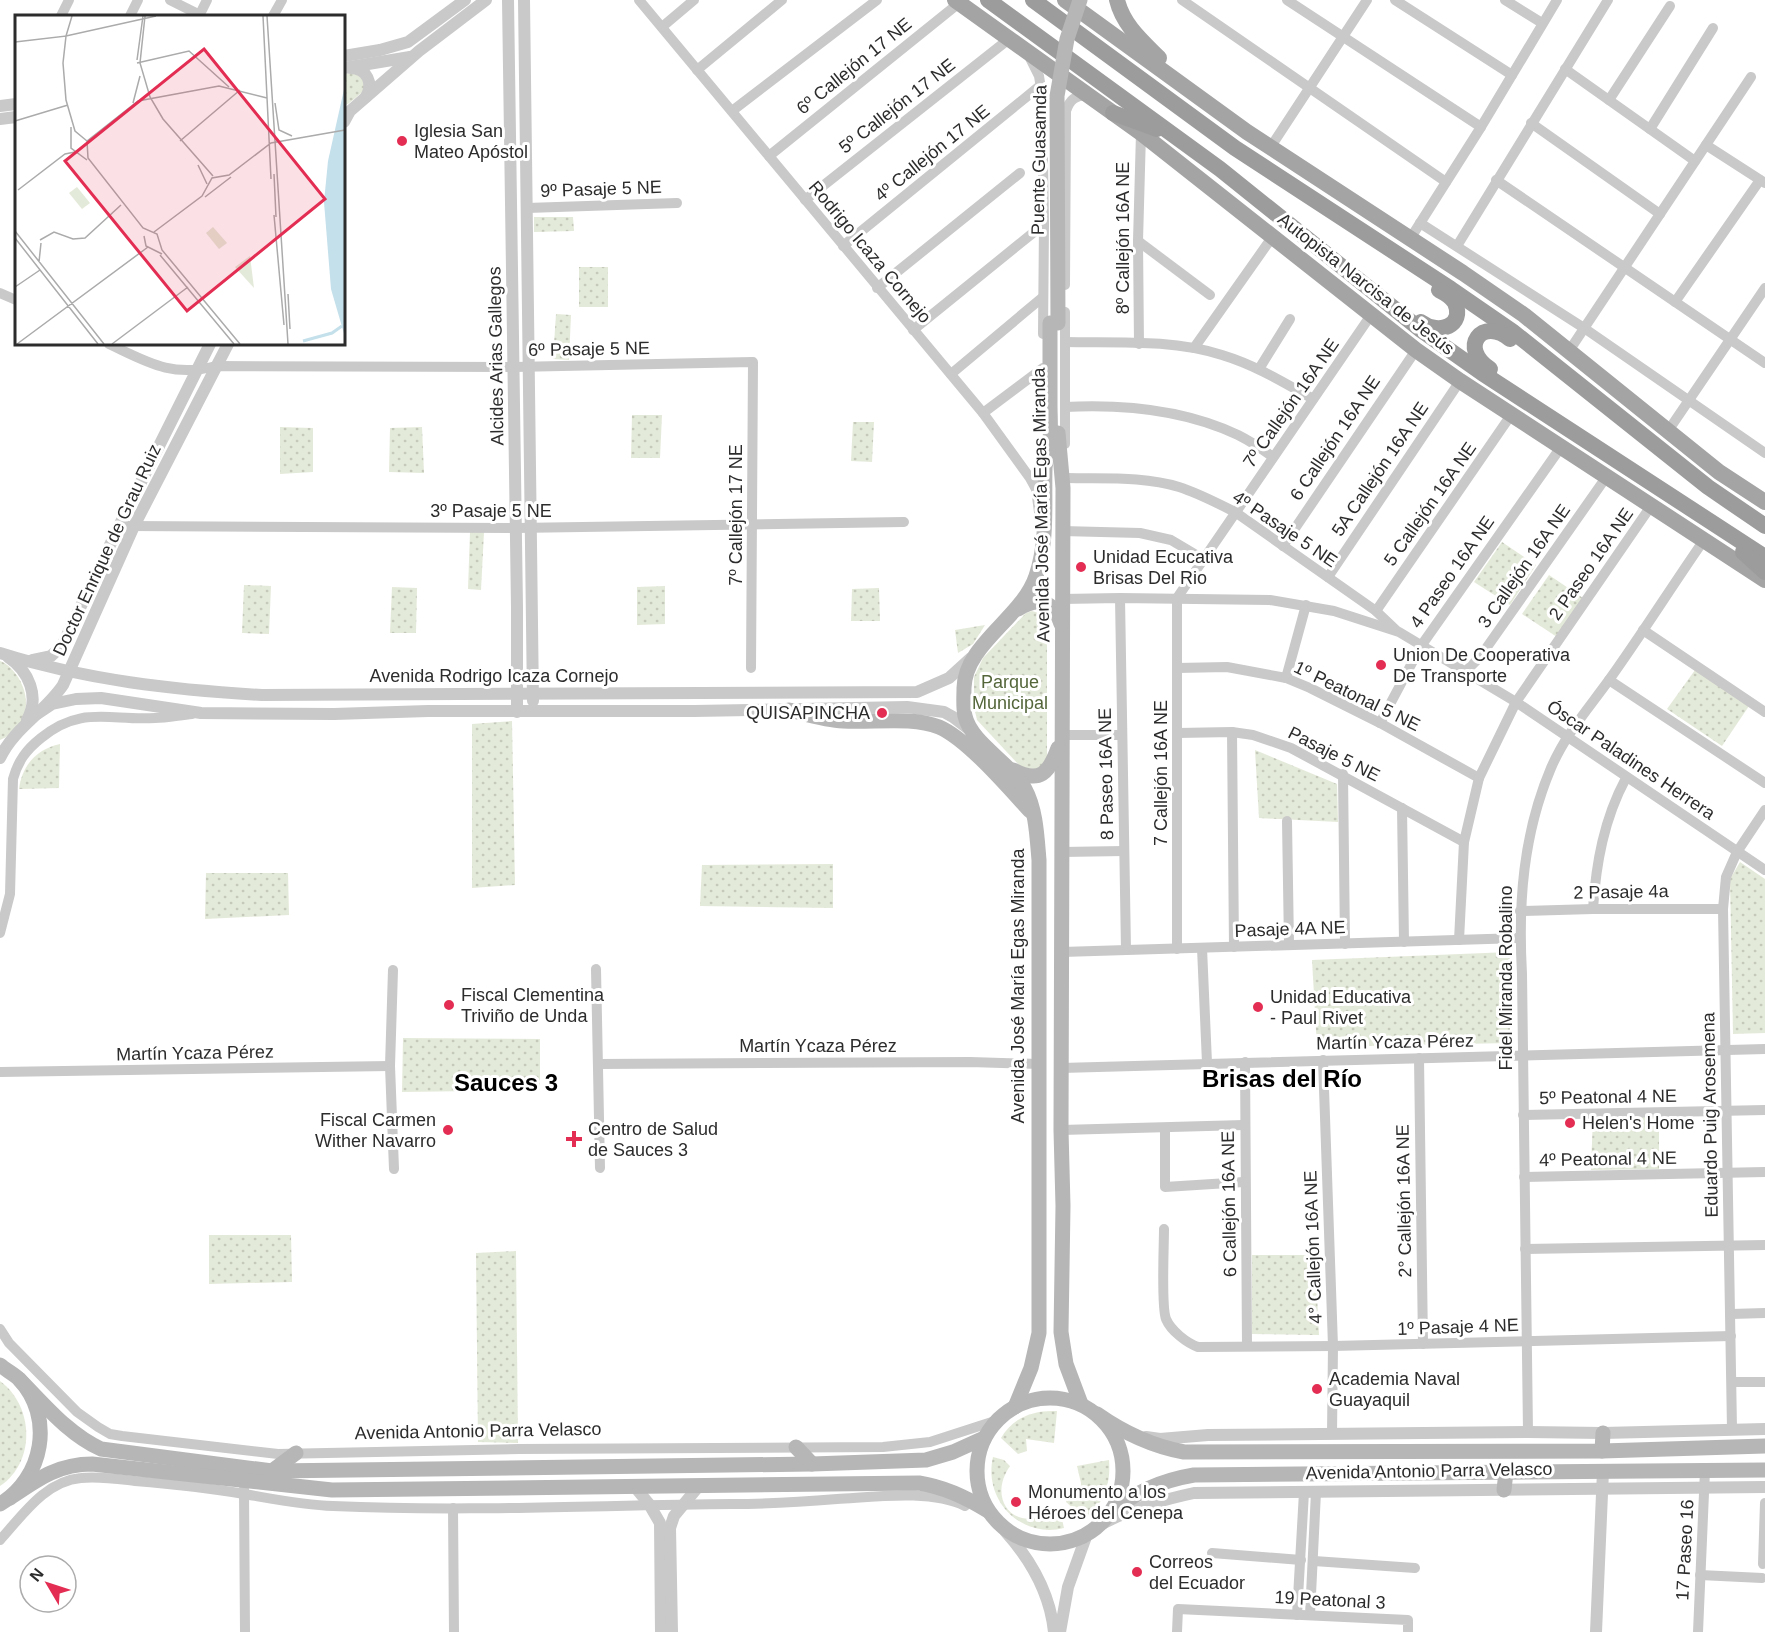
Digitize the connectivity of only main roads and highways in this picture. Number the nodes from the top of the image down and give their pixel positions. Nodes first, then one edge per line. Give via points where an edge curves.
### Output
1 (988, 0) edge
2 (1033, 0) edge
3 (1065, 0) edge
4 (1074, 0) edge
5 (1080, 0) edge
6 (1117, 0) edge
7 (957, 1) edge
8 (1193, 93) junction
9 (1113, 113) junction
10 (1175, 135) junction
11 (1394, 251) junction
12 (1367, 286) junction
13 (1054, 323) junction
14 (1568, 376) junction
15 (1543, 412) junction
16 (1717, 494) junction
17 (1765, 502) edge
18 (1702, 515) junction
19 (1765, 516) edge
20 (1765, 526) edge
21 (1765, 556) edge
22 (1765, 572) edge
23 (1765, 580) edge
24 (1017, 609) junction
25 (1062, 627) junction
26 (789, 710) road end
27 (1062, 737) junction
28 (1010, 768) junction
29 (1033, 814) junction
30 (0, 1365) edge
31 (19, 1379) junction
32 (1081, 1404) junction
33 (1015, 1407) junction
34 (1097, 1414) junction
35 (1603, 1433) road end
36 (984, 1438) junction
37 (1765, 1446) edge
38 (796, 1447) road end
39 (1602, 1451) junction
40 (296, 1453) road end
41 (812, 1464) junction
42 (1765, 1470) edge
43 (272, 1471) junction
44 (1506, 1472) junction
45 (1535, 1473) junction
46 (1533, 1489) road end
47 (1504, 1490) road end
48 (5, 1501) edge
49 (1111, 1512) junction
50 (991, 1515) junction

1 - 10 highway, Autopista Narcisa de Jesús
2 - 11 highway, Autopista Narcisa de Jesús via 1236,148
3 - 8 main road
4 - 13 main road, Puente Guasamda via 1055,60 1050,101
5 - 13 main road, Puente Guasamda, bridge via 1067,39 1057,96
6 - 8 main road via 1132,31
7 - 9 main road, Autopista Narcisa de Jesús
8 - 17 main road via 1524,315 1719,472
9 - 10 highway
9 - 23 main road, Autopista Narcisa de Jesús via 1416,350
10 - 12 highway, Autopista Narcisa de Jesús
11 - 12 highway via 1409,269 1451,298 1456,310 1453,322 1432,329 1390,296
11 - 14 highway, Autopista Narcisa de Jesús via 1512,331
12 - 15 highway, Autopista Narcisa de Jesús via 1421,330
13 - 24 main road, Avenida José María Egas Miranda via 1044,542 1033,585
13 - 25 main road, Avenida José María Egas Miranda via 1058,440 1065,483
14 - 15 highway via 1546,368 1501,332 1488,331 1478,338 1474,349 1478,360 1528,394
14 - 16 highway, Autopista Narcisa de Jesús
15 - 18 highway, Autopista Narcisa de Jesús
16 - 19 highway
16 - 20 highway, Autopista Narcisa de Jesús
18 - 21 highway, Autopista Narcisa de Jesús
18 - 22 highway
24 - 25 main road via 1033,601 1044,602 1055,612
24 - 28 main road, Avenida José María Egas Miranda via 978,651 966,676 964,696 967,721
25 - 27 main road, Avenida José María Egas Miranda
26 - 29 main road via 841,721 937,726 966,745
27 - 28 main road via 1053,762 1039,776
27 - 32 main road, Avenida José María Egas Miranda via 1061,1332 1066,1364
28 - 29 main road, Avenida José María Egas Miranda via 1024,787
29 - 33 main road, Avenida José María Egas Miranda via 1039,860 1039,1333 1031,1368
30 - 31 main road
31 - 43 main road, Avenida Antonio Parra Velasco via 72,1431 101,1449
31 - 48 main road via 34,1401 41,1425 39,1454 28,1478
32 - 33 main road via 1043,1398
32 - 34 main road
33 - 36 main road
34 - 39 main road, Avenida Antonio Parra Velasco via 1126,1433 1184,1452
34 - 49 main road via 1110,1428 1123,1463 1120,1495
35 - 39 main road
36 - 41 main road, Avenida Antonio Parra Velasco via 926,1460
36 - 50 main road via 976,1462 977,1488
37 - 39 main road, Avenida Antonio Parra Velasco
38 - 41 main road
40 - 43 main road
41 - 43 main road, Avenida Antonio Parra Velasco
42 - 45 main road, Avenida Antonio Parra Velasco
44 - 45 main road, Avenida Antonio Parra Velasco
44 - 47 main road
44 - 49 main road, Avenida Antonio Parra Velasco via 1194,1476 1155,1485
45 - 46 main road
48 - 50 main road via 50,1472 78,1464 244,1487 332,1490 919,1483 951,1491
49 - 50 main road via 1093,1529 1067,1543 1046,1545 1024,1541 1005,1531

